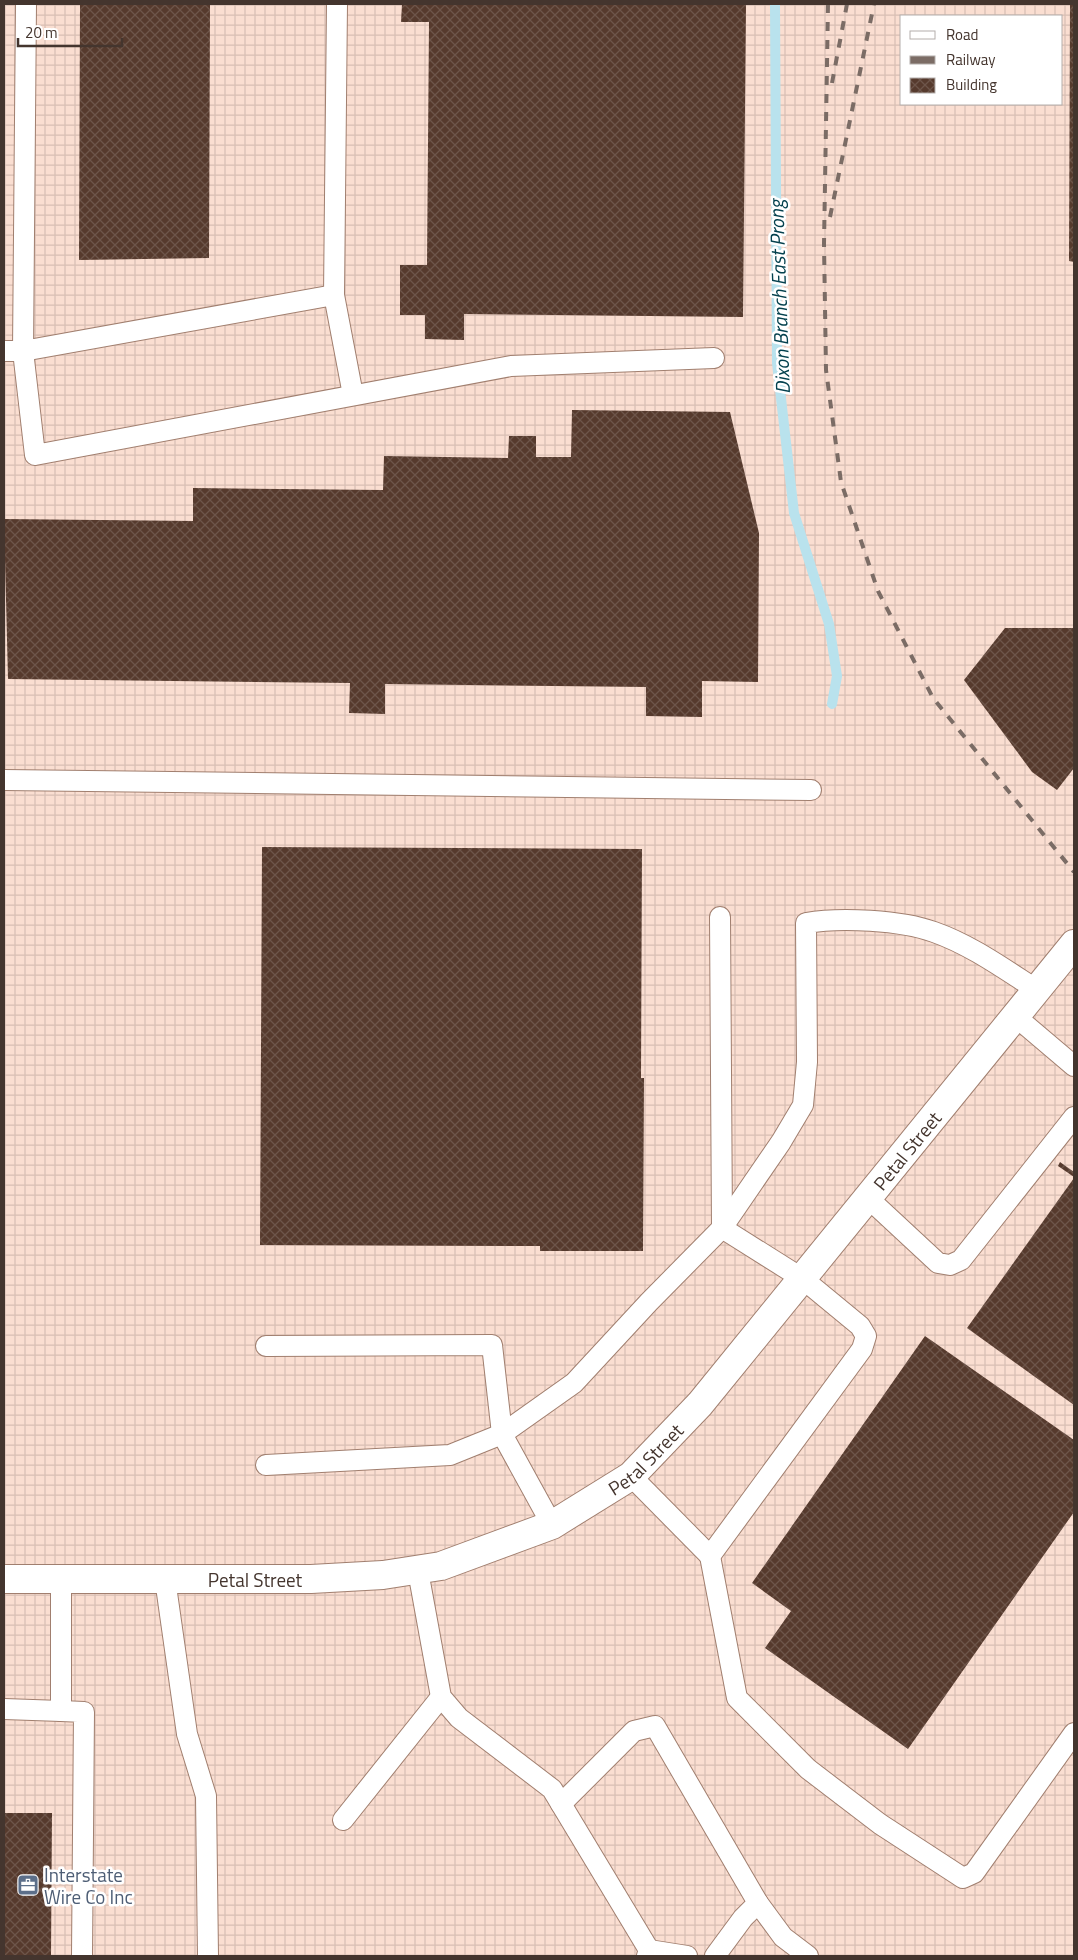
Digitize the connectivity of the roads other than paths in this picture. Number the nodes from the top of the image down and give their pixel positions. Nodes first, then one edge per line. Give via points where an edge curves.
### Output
1 (26, 4) edge
2 (337, 4) edge
3 (334, 295) junction
4 (14, 351) edge
5 (714, 358) dead end
6 (353, 395) junction
7 (4, 780) edge
8 (811, 790) dead end
9 (720, 918) dead end
10 (1074, 944) edge
11 (1037, 990) junction
12 (1015, 1016) junction
13 (1074, 1066) edge
14 (1074, 1117) edge
15 (868, 1198) junction
16 (722, 1228) junction
17 (803, 1278) junction
18 (266, 1346) dead end
19 (502, 1434) junction
20 (266, 1465) dead end
21 (631, 1476) junction
22 (552, 1525) junction
23 (710, 1556) junction
24 (418, 1571) junction
25 (4, 1579) edge
26 (61, 1579) junction
27 (165, 1579) junction
28 (441, 1696) junction
29 (4, 1709) edge
30 (61, 1710) junction
31 (1074, 1733) edge
32 (561, 1804) junction
33 (343, 1820) dead end
34 (758, 1903) junction
35 (648, 1953) edge
36 (82, 1956) edge
37 (208, 1956) edge
38 (687, 1956) edge
39 (715, 1956) edge
40 (808, 1956) edge

1 - 4 lane
2 - 3 lane
3 - 4 lane
3 - 6 lane
4 - 6 lane via 35,455
5 - 6 lane via 511,366
7 - 8 lane
9 - 16 lane
10 - 11 street, Petal Street
11 - 12 street, Petal Street
11 - 16 lane via 987,958 933,932 877,921 826,919 806,923 807,1062 803,1105
12 - 13 lane
12 - 15 street, Petal Street
14 - 15 lane via 961,1260 950,1265 938,1263
15 - 17 street, Petal Street
16 - 17 lane
16 - 19 lane via 574,1383
17 - 21 street, Petal Street via 700,1404
17 - 23 lane via 860,1326 866,1336 862,1349
18 - 19 lane via 492,1345
19 - 20 lane via 450,1455
19 - 22 lane
21 - 22 street, Petal Street
21 - 23 lane
22 - 24 street, Petal Street via 441,1566
23 - 31 lane via 737,1698 808,1769 880,1824 962,1878 974,1873
24 - 27 street, Petal Street via 311,1579
24 - 28 lane
25 - 26 street, Petal Street
26 - 27 street, Petal Street
26 - 30 lane
27 - 37 lane via 187,1734 206,1796
28 - 32 lane via 459,1718 552,1789
28 - 33 lane
29 - 30 lane
30 - 36 lane via 84,1712
32 - 34 lane via 634,1731 655,1726
32 - 35 lane
34 - 39 lane
34 - 40 lane via 784,1937
35 - 38 lane

